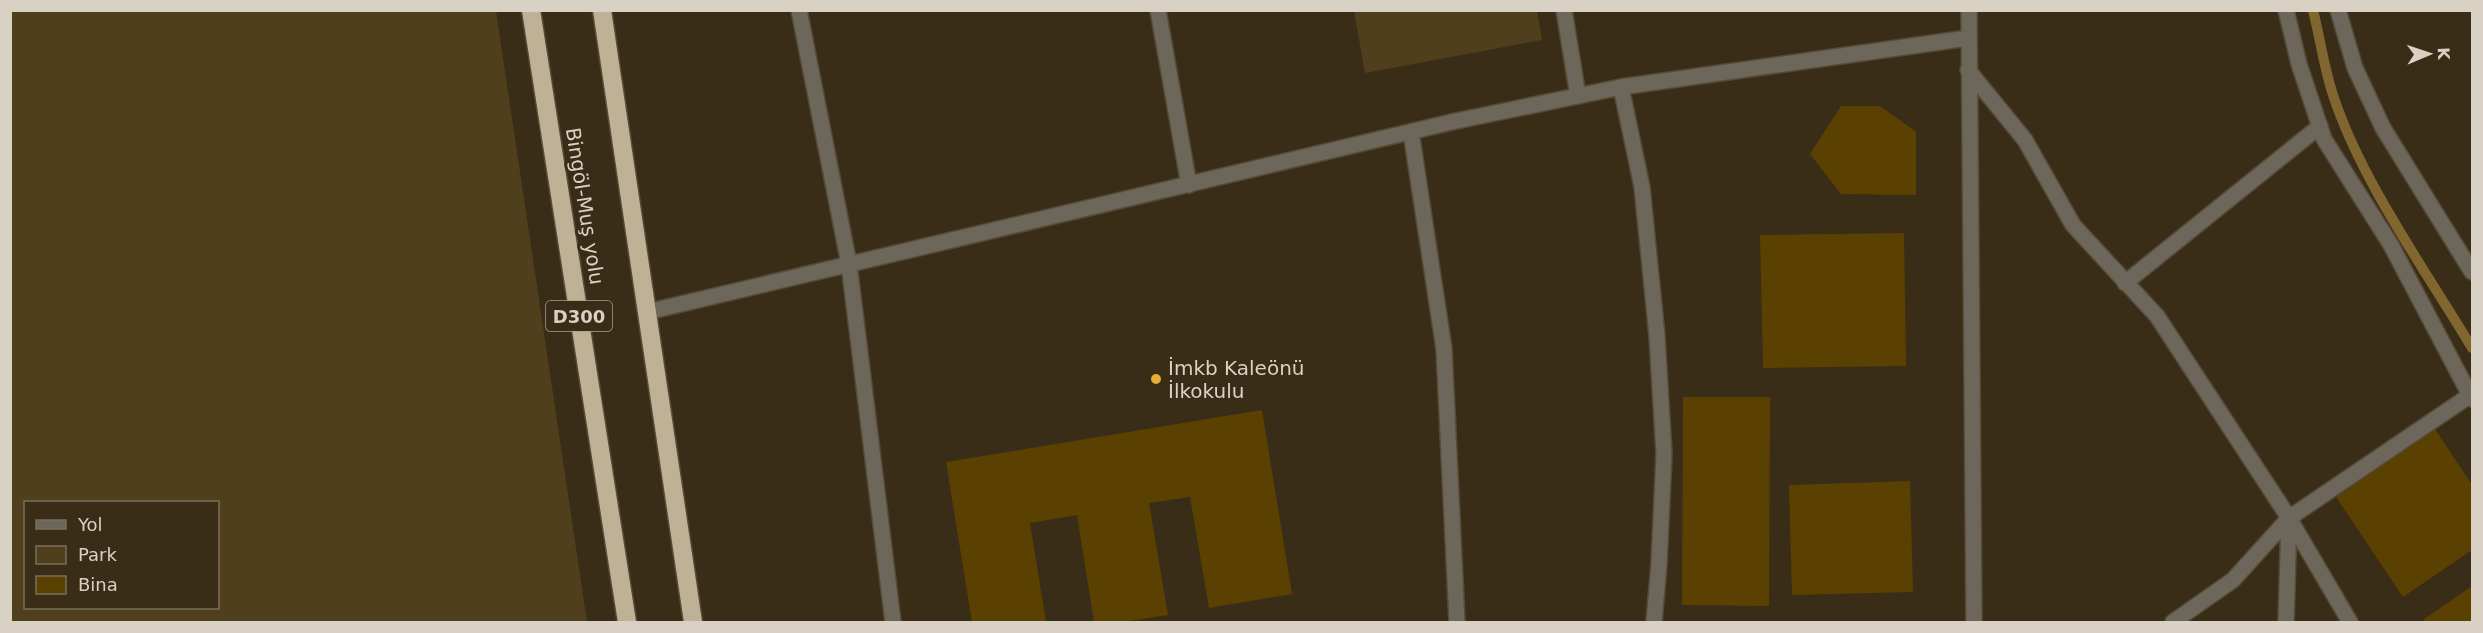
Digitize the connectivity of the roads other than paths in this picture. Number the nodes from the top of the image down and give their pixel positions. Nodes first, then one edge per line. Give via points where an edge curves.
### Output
1 (531, 10) edge
2 (602, 10) edge
3 (799, 10) edge
4 (1158, 10) edge
5 (1564, 10) edge
6 (1969, 10) edge
7 (2286, 10) edge
8 (2338, 10) edge
9 (1968, 38) junction
10 (1968, 70) junction
11 (1621, 87) junction
12 (1578, 96) junction
13 (2319, 126) junction
14 (1411, 132) junction
15 (1189, 185) junction
16 (849, 264) junction
17 (2472, 272) edge
18 (2125, 283) junction
19 (647, 312) junction
20 (2472, 396) edge
21 (2289, 518) junction
22 (627, 622) edge
23 (693, 622) edge
24 (893, 622) edge
25 (1457, 622) edge
26 (1654, 622) edge
27 (1974, 622) edge
28 (2173, 622) edge
29 (2286, 622) edge
30 (2350, 622) edge

1 - 22 highway, Bingöl-Muş yolu / D300
2 - 19 highway
3 - 16 street
4 - 15 street
5 - 12 street
6 - 9 street
7 - 13 street
8 - 17 street via 2355,68 2384,128
9 - 10 street
9 - 11 street
10 - 18 street via 2025,140 2073,225
10 - 27 street
11 - 12 street
11 - 26 street via 1642,187 1657,336 1664,454
12 - 14 street
13 - 18 street
13 - 20 street via 2391,245
14 - 15 street
14 - 25 street via 1444,349
15 - 16 street
16 - 19 street
16 - 24 street
18 - 21 street via 2157,316
19 - 23 highway
20 - 21 street
21 - 28 street via 2233,580
21 - 29 street
21 - 30 street

